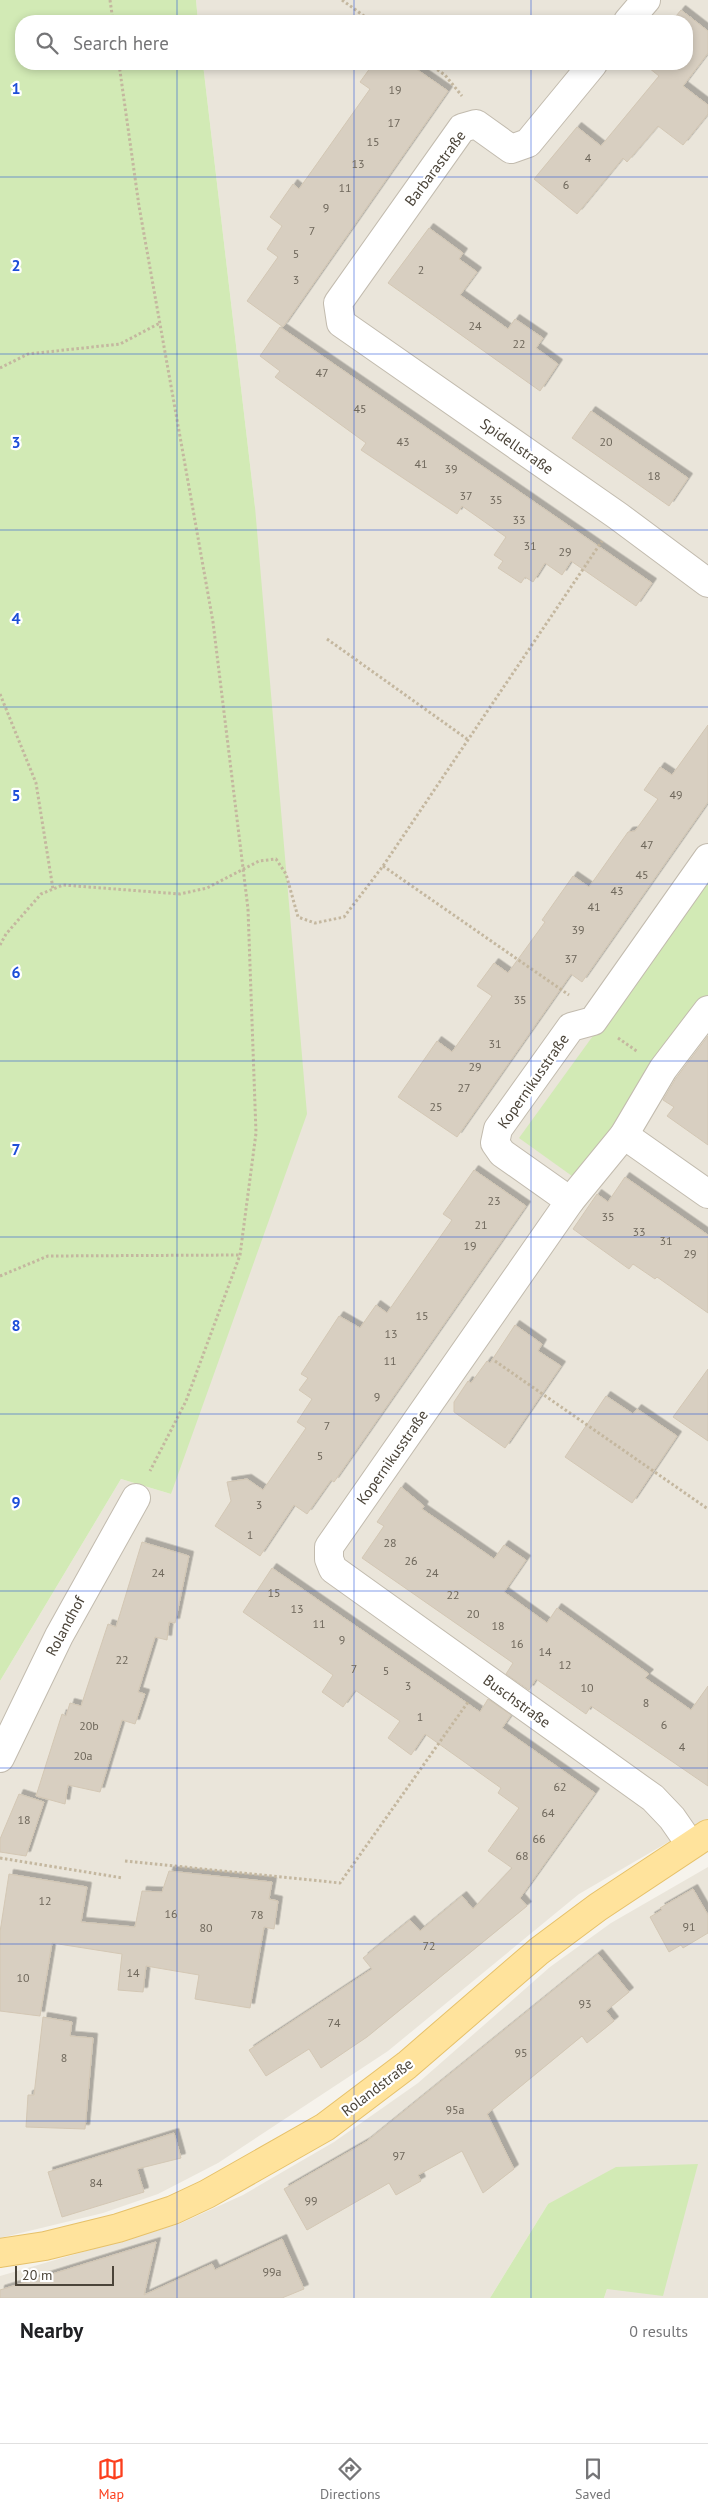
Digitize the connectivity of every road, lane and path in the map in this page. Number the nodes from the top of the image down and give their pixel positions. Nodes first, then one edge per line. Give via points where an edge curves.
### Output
1 (110, 0) edge
2 (342, 0) edge
3 (646, 0) edge
4 (112, 15) edge
5 (362, 15) edge
6 (633, 15) edge
7 (120, 70) edge
8 (438, 70) edge
9 (588, 70) edge
10 (462, 128) junction
11 (338, 303) joint
12 (160, 322) junction
13 (0, 368) edge
14 (618, 516) junction
15 (708, 583) edge
16 (327, 639) dead end
17 (0, 694) edge
18 (467, 739) junction
19 (708, 858) edge
20 (383, 866) junction
21 (243, 871) junction
22 (53, 889) junction
23 (0, 944) edge
24 (708, 1010) edge
25 (593, 1021) junction
26 (663, 1070) junction
27 (624, 1135) junction
28 (708, 1194) edge
29 (570, 1200) junction
30 (240, 1255) junction
31 (0, 1276) edge
32 (471, 1344) junction
33 (136, 1498) joint
34 (708, 1509) edge
35 (333, 1569) joint
36 (485, 1678) junction
37 (0, 1758) edge
38 (699, 1839) edge
39 (0, 1858) edge
40 (126, 1861) dead end
41 (123, 1878) dead end
42 (0, 2253) edge

1 - 4 path
2 - 5 path
3 - 6 street
7 - 12 path
8 - 10 path via 465,99
9 - 10 street, Barbarastraße via 528,143 511,149 476,124
10 - 11 street, Barbarastraße
11 - 14 street, Spidellstraße via 341,323
12 - 13 path via 120,344 28,354
12 - 21 path via 213,622
14 - 15 street, Spidellstraße
14 - 18 path
16 - 18 path
17 - 22 path via 36,784
18 - 20 path
19 - 25 street
20 - 21 path via 344,917 315,924 298,917 286,874 276,859 259,861
20 - 25 path via 573,998
21 - 22 path via 207,888 180,894 63,885
21 - 30 path via 248,909 256,1132
22 - 23 path via 41,894
24 - 26 street, Kopernikusstraße
25 - 26 path
25 - 29 street, Kopernikusstraße via 571,1027 498,1130 495,1143 502,1153
26 - 27 street, Kopernikusstraße
27 - 28 street
27 - 29 street, Kopernikusstraße
29 - 32 street, Kopernikusstraße
30 - 31 path via 48,1256
30 - 33 path via 186,1401
32 - 34 path
32 - 35 street, Kopernikusstraße via 329,1548
33 - 37 street, Rolandhof via 58,1636
35 - 36 street, Buschstraße
36 - 38 street, Buschstraße via 653,1798
36 - 40 path via 340,1883
38 - 42 main road, Rolandstraße via 539,1951 407,2065 324,2127 208,2194 173,2210 118,2228
39 - 41 path

